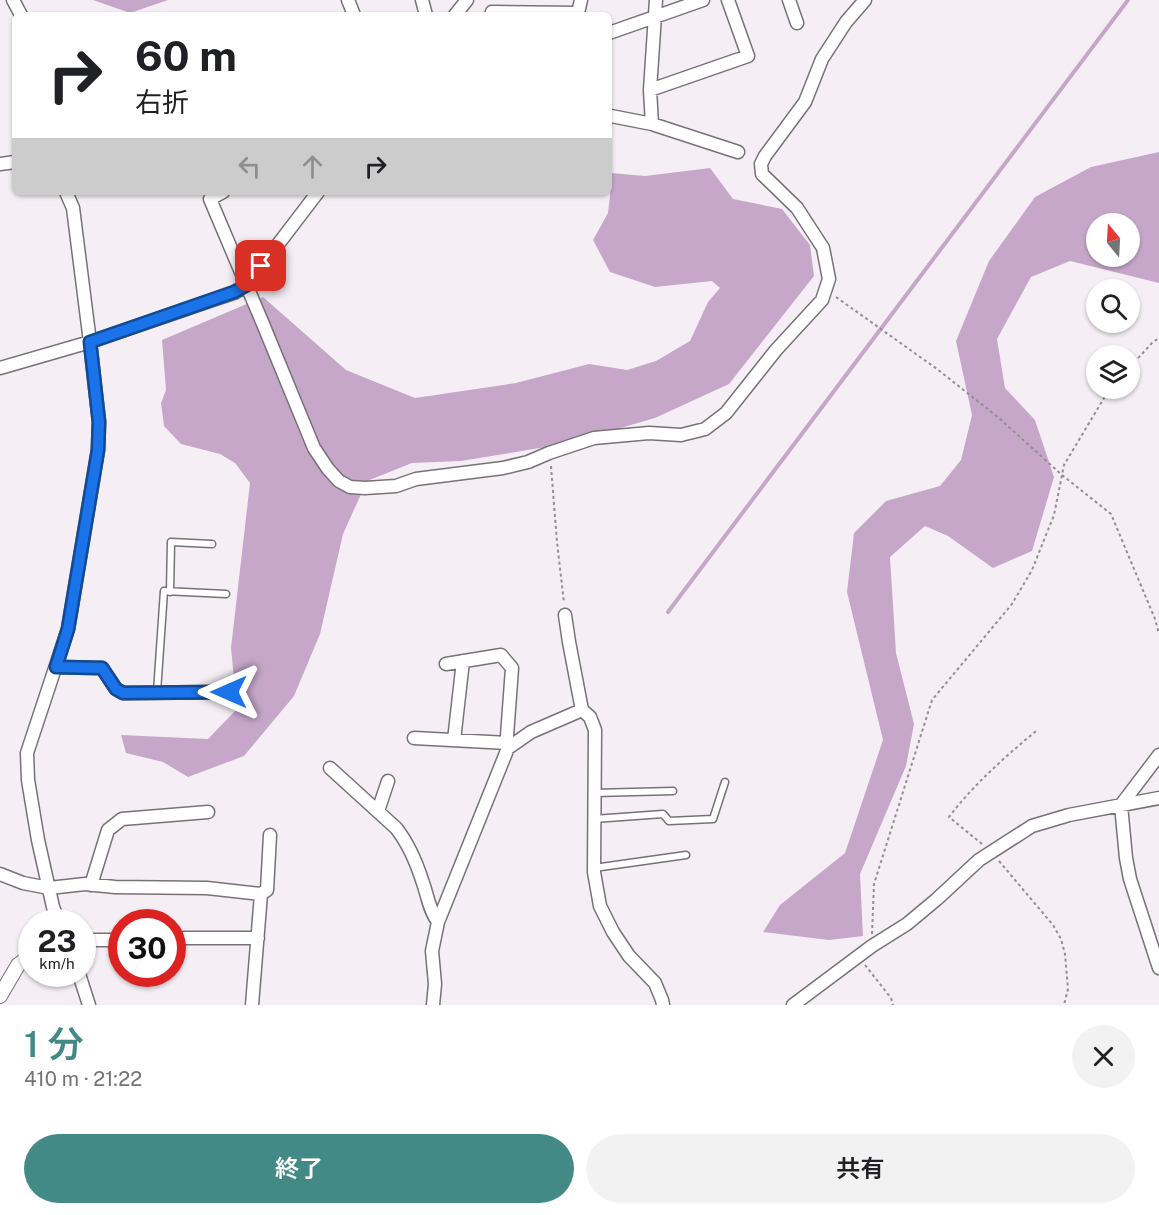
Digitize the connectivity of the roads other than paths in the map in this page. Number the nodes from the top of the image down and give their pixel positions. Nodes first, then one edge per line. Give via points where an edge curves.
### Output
1 (467, 0) edge
2 (656, 0) edge
3 (703, 0) edge
4 (728, 0) edge
5 (789, 0) edge
6 (865, 0) edge
7 (457, 12) edge
8 (655, 17) junction
9 (797, 22) dead end
10 (612, 32) edge
11 (650, 90) junction
12 (612, 116) edge
13 (652, 124) junction
14 (738, 152) dead end
15 (67, 195) edge
16 (217, 195) edge
17 (316, 195) edge
18 (247, 285) junction
19 (90, 342) junction
20 (0, 368) edge
21 (212, 544) dead end
22 (170, 592) junction
23 (226, 594) dead end
24 (566, 615) road end
25 (463, 661) junction
26 (446, 664) dead end
27 (56, 667) junction
28 (158, 692) junction
29 (229, 692) dead end
30 (582, 710) junction
31 (414, 738) dead end
32 (454, 740) junction
33 (508, 745) junction
34 (1159, 755) edge
35 (330, 768) dead end
36 (388, 781) dead end
37 (725, 782) dead end
38 (673, 791) dead end
39 (594, 793) junction
40 (1159, 798) edge
41 (1121, 805) junction
42 (378, 811) junction
43 (208, 812) dead end
44 (594, 819) junction
45 (270, 835) dead end
46 (686, 855) dead end
47 (594, 868) junction
48 (0, 874) edge
49 (91, 885) junction
50 (49, 888) junction
51 (261, 894) junction
52 (54, 909) edge
53 (438, 922) junction
54 (186, 938) edge
55 (258, 938) junction
56 (18, 965) edge
57 (1159, 968) edge
58 (84, 987) edge
59 (0, 996) edge
60 (89, 1005) edge
61 (252, 1005) edge
62 (433, 1005) edge
63 (663, 1005) edge
64 (793, 1005) edge

1 - 7 street
2 - 8 street
3 - 8 street
4 - 11 street via 748,56
5 - 9 street
6 - 18 street via 822,59 805,102 761,164 762,174 797,208 823,248 829,279 826,290 822,300 726,413 705,429 681,435 649,433 594,438 502,468 416,479 396,486 350,487 328,470 314,448
8 - 10 street
8 - 11 street
11 - 13 street
12 - 13 street
13 - 14 street
15 - 19 street
16 - 18 street via 210,199
17 - 18 street
18 - 19 street
19 - 20 street
19 - 27 street via 99,422 98,450 68,629
21 - 22 lane via 171,542
22 - 23 lane
22 - 28 lane via 164,591
24 - 30 street
25 - 26 street
25 - 32 street
25 - 33 street via 501,655 512,668
27 - 28 street via 102,668 123,693
27 - 50 street via 27,753 28,780
28 - 29 street
30 - 33 street
30 - 39 street via 595,730
31 - 32 street
32 - 33 street
33 - 53 street
34 - 41 street
35 - 42 street
36 - 42 street
37 - 44 lane via 713,819 669,821 663,814
38 - 39 lane
39 - 44 street
40 - 41 street
41 - 57 street via 1130,879
41 - 64 street via 1032,826 991,851 908,924
42 - 53 street via 405,839
43 - 49 street via 122,819 108,830
44 - 47 street
45 - 51 street via 267,890
46 - 47 lane
47 - 63 street via 600,906 613,932 655,983
48 - 50 street
49 - 50 street
49 - 51 street via 207,888
50 - 52 street
51 - 55 street
53 - 62 street via 432,951
54 - 55 street
55 - 61 street
56 - 59 street
58 - 60 street

